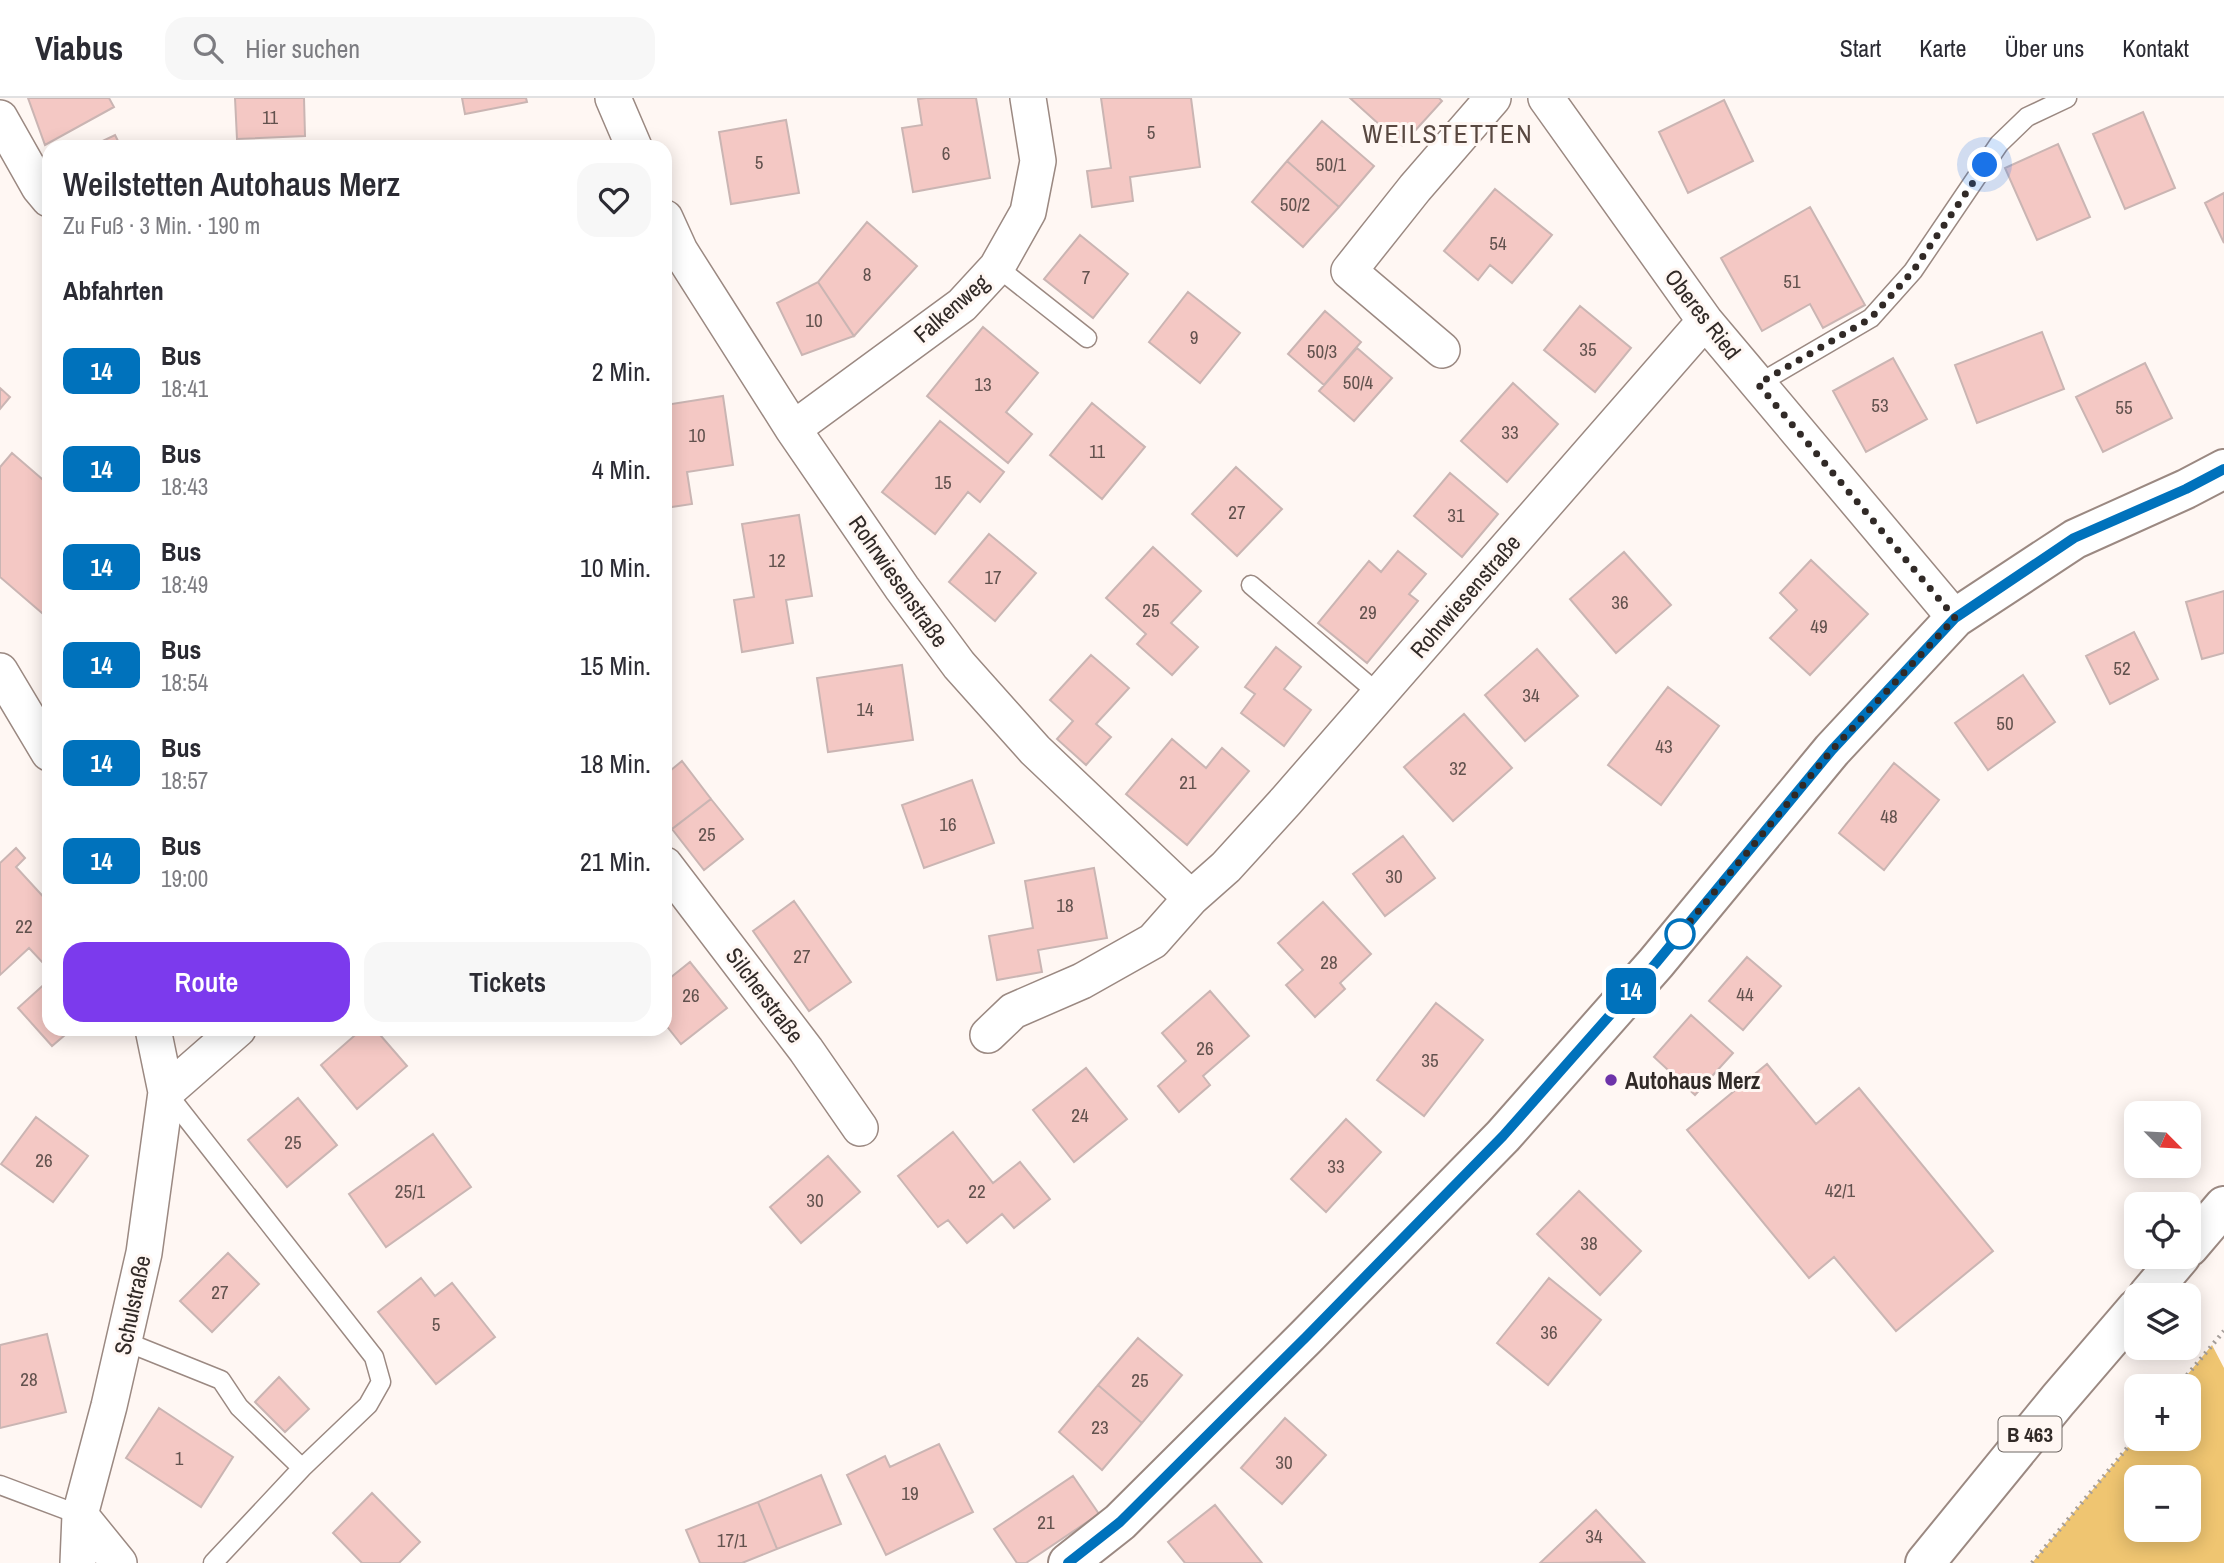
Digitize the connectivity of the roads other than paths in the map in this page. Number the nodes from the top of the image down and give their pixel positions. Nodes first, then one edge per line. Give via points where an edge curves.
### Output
1 (612, 98) edge
2 (1028, 98) edge
3 (1493, 98) edge
4 (1546, 98) edge
5 (2067, 98) edge
6 (0, 118) edge
7 (631, 140) edge
8 (42, 191) edge
9 (672, 233) edge
10 (997, 267) junction
11 (1705, 321) junction
12 (1087, 338) dead end
13 (1442, 349) dead end
14 (1758, 384) junction
15 (793, 429) junction
16 (2224, 469) edge
17 (1251, 585) dead end
18 (1955, 618) junction
19 (0, 671) edge
20 (1380, 695) junction
21 (42, 740) edge
22 (672, 874) edge
23 (1191, 898) junction
24 (988, 1035) dead end
25 (154, 1036) edge
26 (230, 1036) edge
27 (166, 1092) junction
28 (860, 1128) dead end
29 (2224, 1206) edge
30 (2201, 1233) edge
31 (2170, 1269) edge
32 (2158, 1283) edge
33 (2124, 1323) edge
34 (124, 1341) junction
35 (302, 1468) junction
36 (0, 1485) edge
37 (80, 1515) junction
38 (78, 1563) edge
39 (119, 1563) edge
40 (212, 1563) edge
41 (1068, 1563) edge
42 (1925, 1563) edge

1 - 7 street
2 - 10 street, Falkenweg via 1038,161 1028,212
3 - 13 street via 1349,271
4 - 11 street, Oberes Ried
5 - 14 lane via 2027,117 1999,144 1913,271 1871,318
6 - 8 street
9 - 15 street, Rohrwiesenstraße
10 - 12 lane
10 - 15 street, Falkenweg via 962,305
11 - 14 street, Oberes Ried
11 - 20 street, Rohrwiesenstraße
14 - 18 street, Oberes Ried
15 - 23 street, Rohrwiesenstraße via 959,665 1035,750
16 - 18 main road via 2074,538
17 - 20 lane
18 - 41 main road via 1832,750 1656,963 1503,1136 1130,1512
19 - 21 street
20 - 23 street, Rohrwiesenstraße via 1226,867
22 - 28 street, Silcherstraße
23 - 24 street, Rohrwiesenstraße via 1153,941 1082,981 1013,1011
25 - 27 street, Schulstraße
26 - 27 street
27 - 34 street, Schulstraße via 144,1253
27 - 35 lane, Schulstraße via 374,1357 381,1382 368,1405
29 - 30 main road
31 - 32 main road
33 - 42 main road, B 463
34 - 35 lane via 221,1380 239,1407
34 - 37 street, Schulstraße
35 - 40 lane
36 - 37 lane
37 - 38 street, Schulstraße
37 - 39 street

